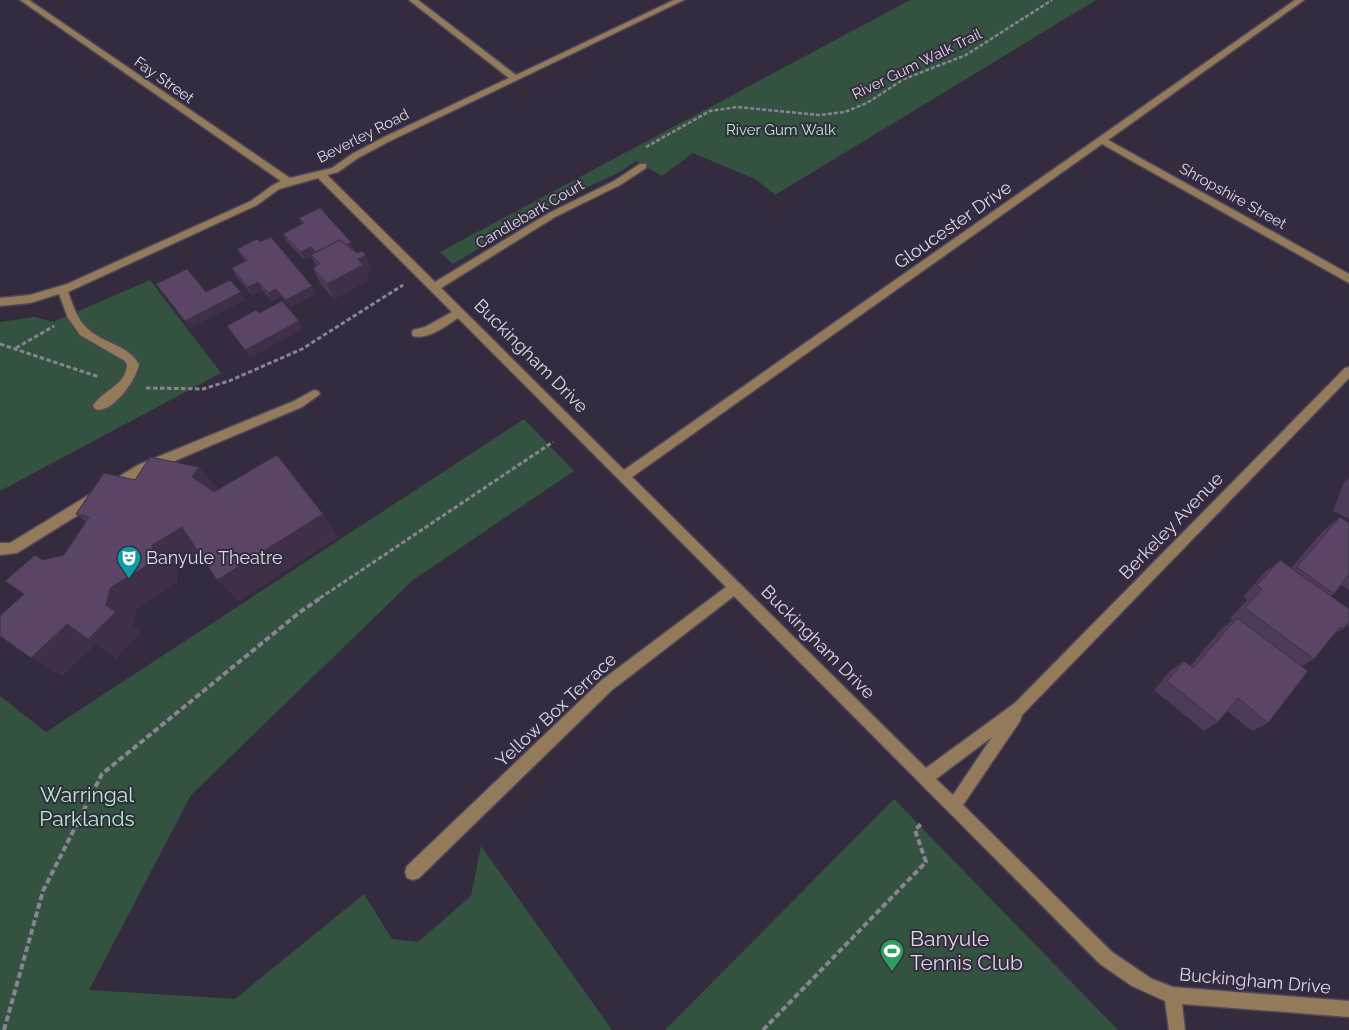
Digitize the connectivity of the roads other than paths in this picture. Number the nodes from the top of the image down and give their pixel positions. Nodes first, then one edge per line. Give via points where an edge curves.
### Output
1 (24, 0) edge
2 (413, 0) edge
3 (680, 0) edge
4 (1300, 0) edge
5 (515, 78) junction
6 (1102, 140) junction
7 (643, 166) dead end
8 (321, 175) junction
9 (289, 182) junction
10 (1349, 278) edge
11 (434, 288) junction
12 (62, 290) junction
13 (0, 302) edge
14 (459, 313) junction
15 (417, 333) dead end
16 (1349, 371) edge
17 (314, 394) dead end
18 (99, 406) dead end
19 (623, 477) junction
20 (0, 549) edge
21 (735, 588) junction
22 (1020, 708) junction
23 (925, 778) junction
24 (954, 806) junction
25 (413, 872) dead end
26 (1173, 995) junction
27 (1349, 1009) edge
28 (1177, 1030) edge

1 - 9 street, Fay Street
2 - 5 street
3 - 5 street, Beverley Road
4 - 6 street, Gloucester Drive
5 - 8 street, Beverley Road via 387,139
6 - 10 street, Shropshire Street
6 - 19 street, Gloucester Drive
7 - 11 street, Candlebark Court via 618,183 560,210
8 - 9 street, Beverley Road
8 - 11 street, Buckingham Drive
9 - 12 street, Beverley Road via 254,203
11 - 14 street, Buckingham Drive
12 - 13 street, Beverley Road via 30,299
12 - 18 street via 83,332 125,354 132,362 132,374 125,386
14 - 15 street via 428,331
14 - 19 street, Buckingham Drive
16 - 22 street, Berkeley Avenue
17 - 20 street via 298,404 142,469 12,549
19 - 21 street, Buckingham Drive
21 - 23 street, Buckingham Drive
21 - 25 street, Yellow Box Terrace via 607,685
22 - 23 street, Berkeley Avenue
22 - 24 street, Berkeley Avenue
23 - 24 street, Buckingham Drive
24 - 26 street, Buckingham Drive via 1125,975
26 - 27 street, Buckingham Drive
26 - 28 street

